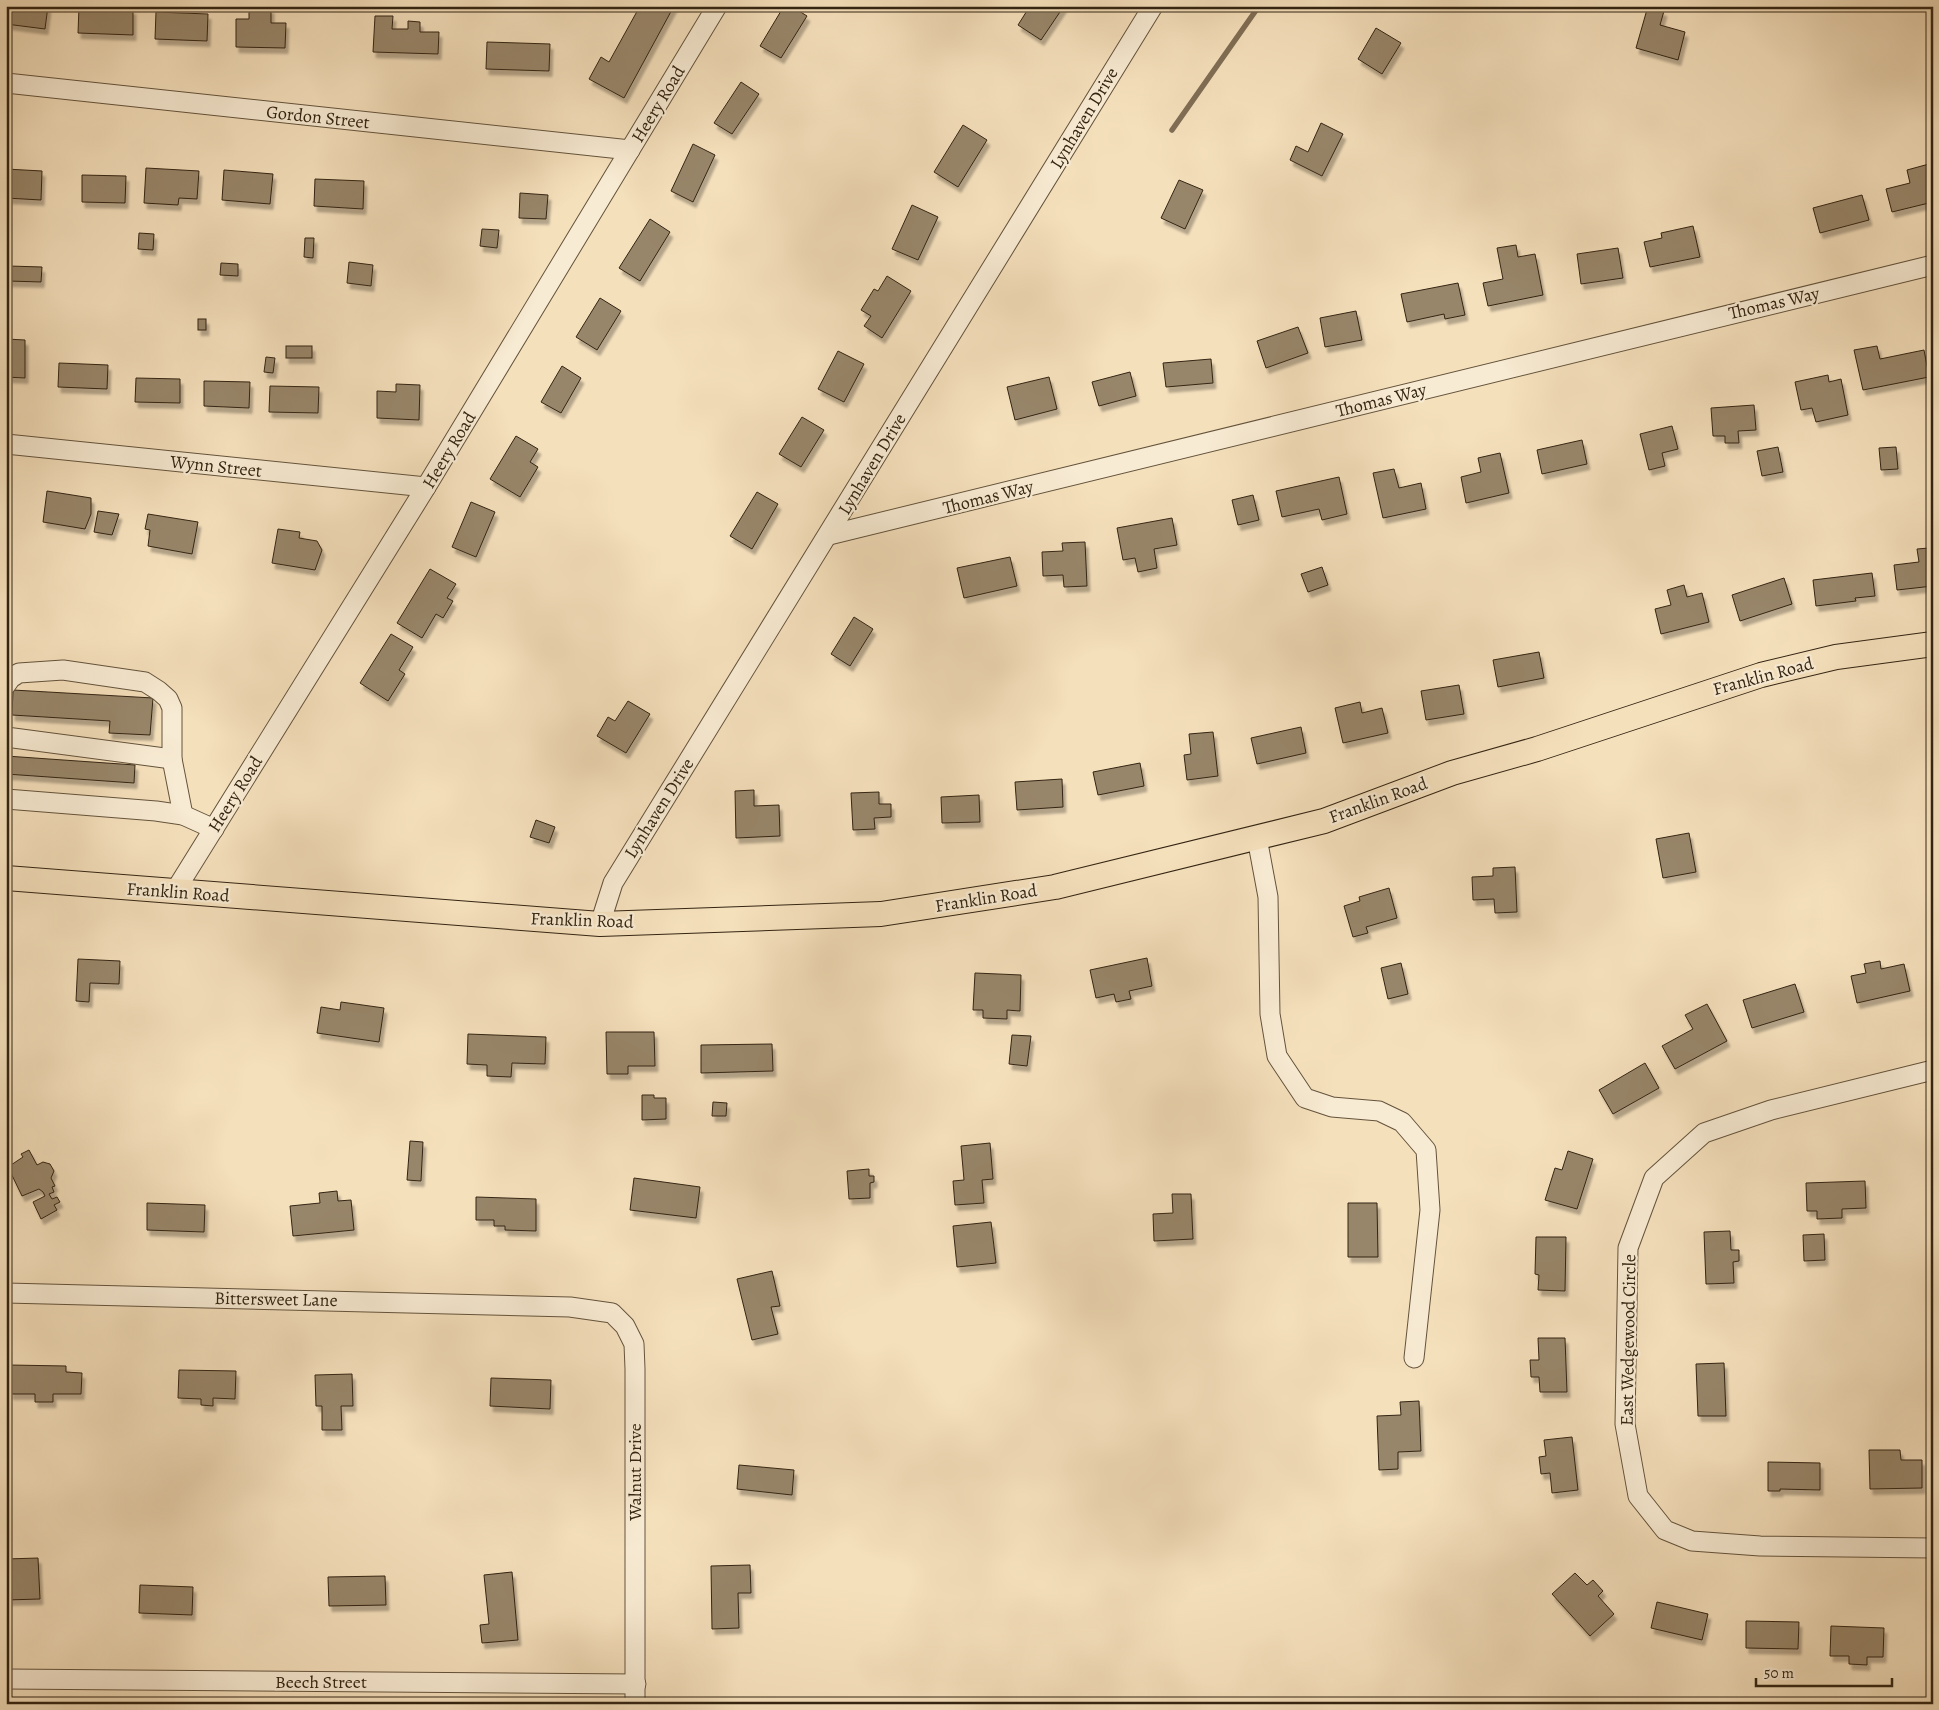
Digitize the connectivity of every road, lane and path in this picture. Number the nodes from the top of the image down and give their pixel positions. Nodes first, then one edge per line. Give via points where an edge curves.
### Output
1 (717, 6) edge
2 (1153, 6) edge
3 (6, 83) edge
4 (630, 150) junction
5 (1933, 265) edge
6 (6, 444) edge
7 (426, 487) junction
8 (829, 535) junction
9 (1933, 644) edge
10 (6, 685) edge
11 (6, 737) edge
12 (172, 759) junction
13 (6, 799) edge
14 (183, 815) junction
15 (214, 828) junction
16 (1257, 838) junction
17 (6, 878) edge
18 (175, 891) junction
19 (600, 924) junction
20 (1933, 1070) edge
21 (6, 1293) edge
22 (546, 1307) joint
23 (1414, 1358) dead end
24 (1933, 1548) edge
25 (6, 1679) edge
26 (636, 1684) junction
27 (635, 1704) edge

1 - 4 street, Heery Road
2 - 8 street, Lynhaven Drive
3 - 4 street, Gordon Street
4 - 7 street, Heery Road
5 - 8 street, Thomas Way
6 - 7 street, Wynn Street
7 - 15 street, Heery Road
8 - 19 street, Lynhaven Drive via 613,883
9 - 16 main road, Franklin Road via 1836,657 1761,675 1537,749 1452,772 1324,821
10 - 12 street via 19,673 62,670 145,682 168,699 172,708
11 - 12 street
12 - 14 street
13 - 14 street
14 - 15 street
15 - 18 street, Heery Road
16 - 19 main road, Franklin Road via 1055,888 881,914
16 - 23 street via 1268,896 1270,1014 1277,1056 1304,1098 1332,1106 1380,1111 1402,1122 1426,1150 1430,1210
17 - 18 main road, Franklin Road
18 - 19 main road, Franklin Road
20 - 24 street, East Wedgewood Circle via 1771,1110 1704,1133 1654,1178 1628,1248 1624,1424 1638,1496 1665,1530 1692,1541 1760,1546
21 - 22 street, Bittersweet Lane
22 - 26 street, Walnut Drive via 612,1313 625,1326 634,1344
25 - 26 street, Beech Street
26 - 27 street, Walnut Drive

